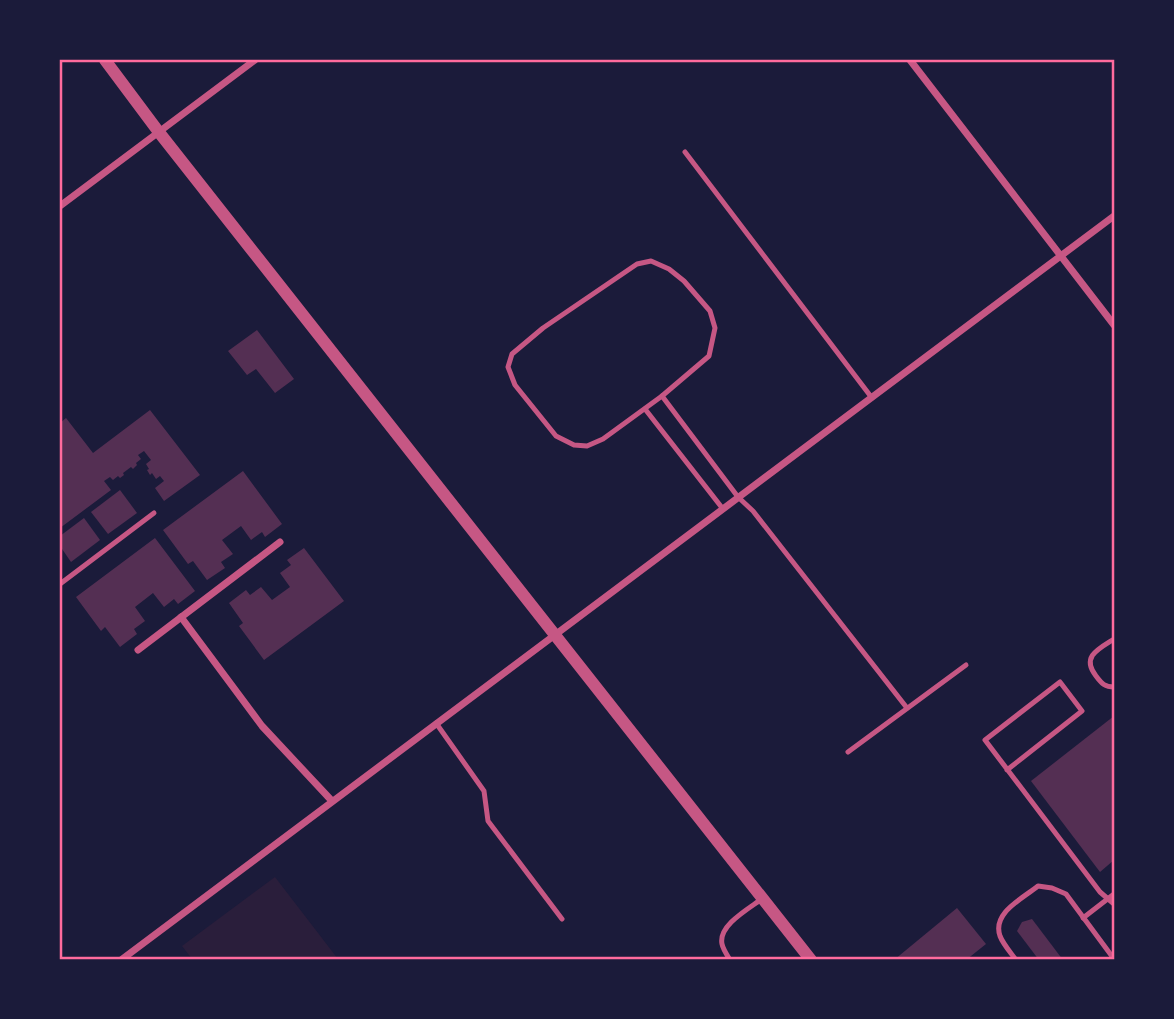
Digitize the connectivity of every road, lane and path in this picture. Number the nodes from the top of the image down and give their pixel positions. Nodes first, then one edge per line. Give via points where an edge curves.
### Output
1 (105, 60) edge
2 (255, 60) edge
3 (911, 60) edge
4 (158, 131) junction
5 (685, 152) dead end
6 (60, 206) edge
7 (1115, 216) edge
8 (1061, 257) junction
9 (1115, 325) edge
10 (663, 396) junction
11 (872, 398) junction
12 (645, 409) junction
13 (738, 497) junction
14 (723, 509) junction
15 (153, 513) dead end
16 (280, 542) dead end
17 (60, 584) edge
18 (181, 617) junction
19 (555, 634) junction
20 (1115, 639) edge
21 (138, 650) dead end
22 (966, 665) dead end
23 (1115, 687) edge
24 (907, 708) junction
25 (436, 723) junction
26 (848, 752) dead end
27 (1007, 770) junction
28 (332, 801) junction
29 (1115, 894) edge
30 (763, 898) junction
31 (1108, 899) junction
32 (1115, 904) edge
33 (1083, 918) junction
34 (562, 919) dead end
35 (806, 958) edge
36 (1115, 959) edge
37 (121, 960) edge
38 (730, 960) edge
39 (1016, 960) edge

1 - 4 street
2 - 4 street
3 - 8 street
4 - 6 street
4 - 19 street
5 - 11 lane
7 - 8 street
8 - 9 street
8 - 11 street
10 - 12 lane
10 - 12 lane via 709,356 715,328 710,312 684,281 651,261 637,264 542,328 512,354 508,367 514,385 556,436 574,445 587,446 603,439
10 - 13 lane
11 - 13 street
12 - 14 lane
13 - 14 street
13 - 24 lane
14 - 19 street
15 - 17 lane
16 - 18 street
18 - 21 street
18 - 28 street via 262,726
19 - 25 street
19 - 30 street
20 - 23 lane via 1090,661 1103,685
22 - 24 lane
24 - 26 lane
25 - 28 street
25 - 34 lane via 484,791 488,821
27 - 27 lane via 985,740 1059,682 1082,711
27 - 31 lane
28 - 37 street
29 - 31 lane
30 - 35 street
30 - 38 lane via 726,928 722,946
31 - 32 lane
31 - 33 lane
33 - 36 lane
33 - 39 lane via 1066,894 1038,886 1004,913 999,924 1000,938

